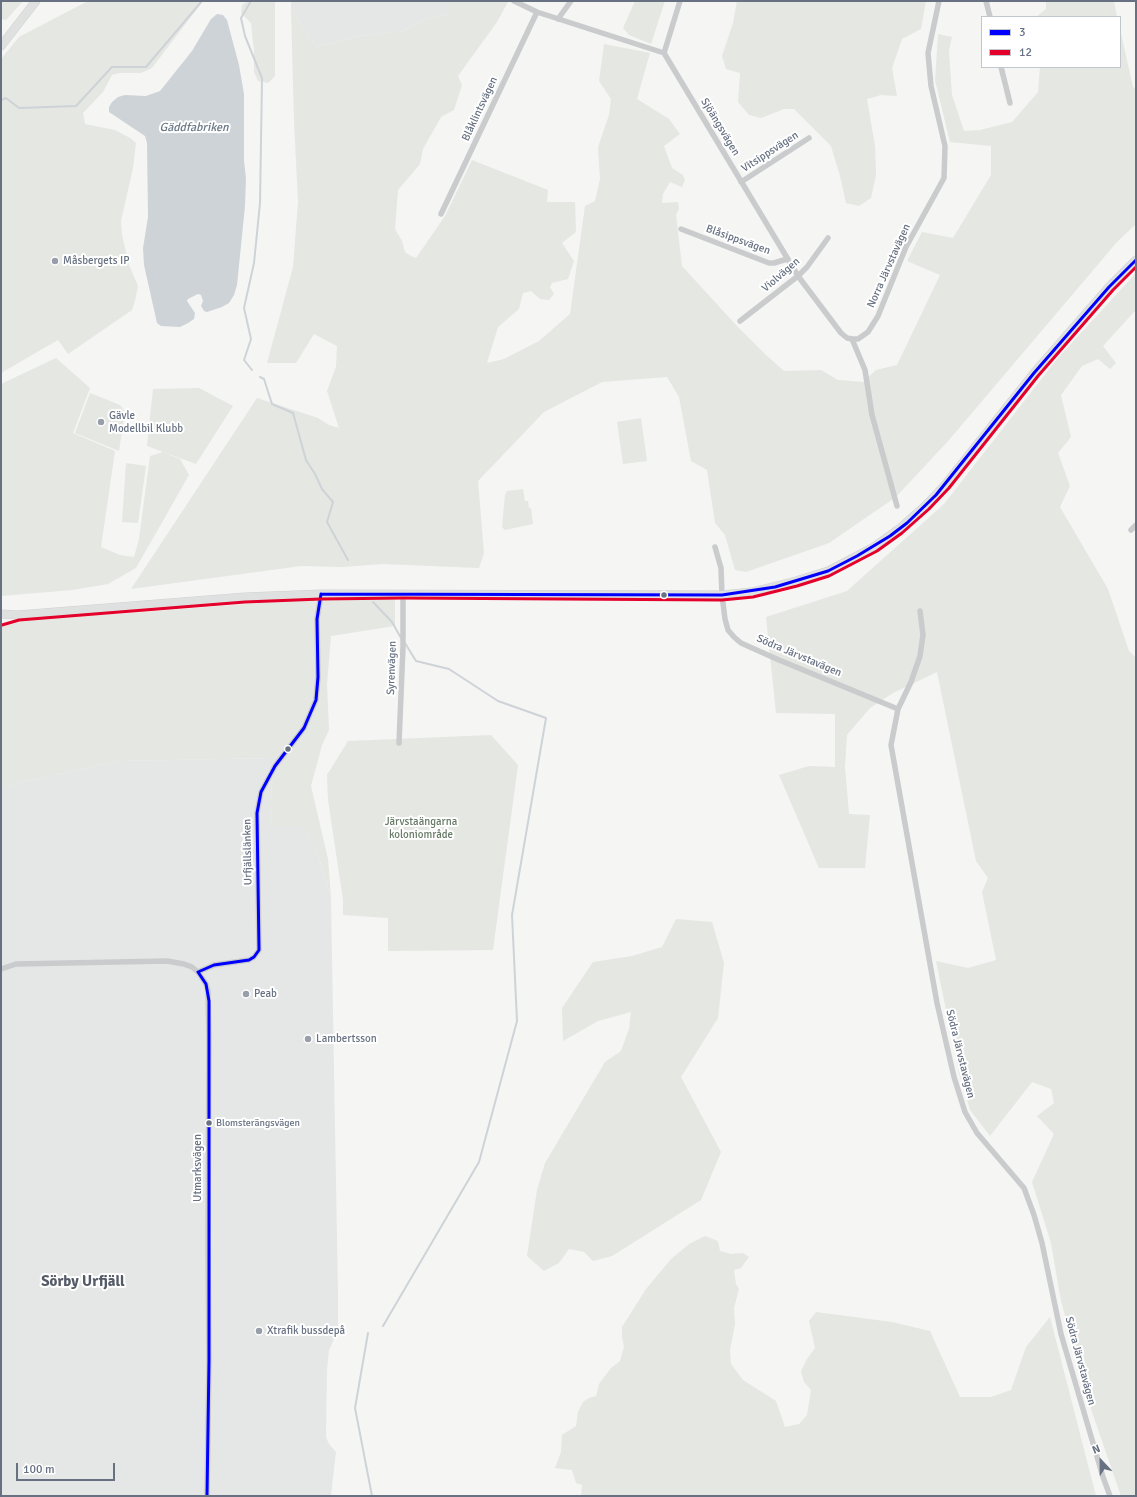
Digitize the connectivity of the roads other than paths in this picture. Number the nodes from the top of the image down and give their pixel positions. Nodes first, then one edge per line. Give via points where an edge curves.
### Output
1 (36, 1) edge
2 (514, 1) edge
3 (571, 1) edge
4 (680, 1) edge
5 (939, 1) edge
6 (986, 1) edge
7 (537, 12) junction
8 (990, 16) edge
9 (558, 19) junction
10 (1, 46) edge
11 (664, 53) junction
12 (1001, 68) edge
13 (1010, 103) dead end
14 (809, 138) dead end
15 (741, 182) junction
16 (441, 214) dead end
17 (681, 230) dead end
18 (828, 238) dead end
19 (787, 259) junction
20 (1136, 260) edge
21 (798, 276) junction
22 (740, 322) dead end
23 (852, 339) junction
24 (897, 506) dead end
25 (715, 547) dead end
26 (403, 593) junction
27 (321, 594) junction
28 (722, 595) junction
29 (920, 611) dead end
30 (1, 614) edge
31 (18, 614) junction
32 (1, 620) edge
33 (898, 709) junction
34 (399, 743) dead end
35 (1, 969) edge
36 (198, 972) junction
37 (207, 1496) edge
38 (1110, 1496) edge

1 - 10 street
2 - 7 street
3 - 9 street
4 - 11 street
5 - 23 street, Norra Järvstavägen via 928,53 931,86 945,146 944,178 906,247 878,316 868,332 858,339
6 - 8 street
7 - 9 street
7 - 16 street, Blåklintsvägen
9 - 11 street
11 - 15 street, Sjöängsvägen
12 - 13 street
14 - 15 street, Vitsippsvägen
15 - 19 street, Sjöängsvägen
17 - 19 street, Blåsippsvägen via 769,263
18 - 21 street, Violvägen via 807,268
19 - 21 street, Sjöängsvägen
20 - 28 street via 1034,373 945,485 907,523 874,547 828,571 775,587
21 - 22 street, Violvägen
21 - 23 street, Sjöängsvägen via 841,332
23 - 24 street via 865,370 872,415
25 - 28 street, Södra Järvstavägen via 721,568
26 - 27 street
26 - 28 street
26 - 34 street, Syrenvägen
27 - 31 street via 245,597
27 - 36 street, Urfjällslänken via 317,619 316,700 304,728 275,766 261,792 257,813 259,950 254,957 241,962 214,965
28 - 33 street, Södra Järvstavägen via 728,630 741,643
29 - 33 street, Södra Järvstavägen via 923,635 920,656
30 - 31 street
31 - 32 street
33 - 38 street, Södra Järvstavägen via 891,745 937,1003 957,1088 965,1112 977,1133 1024,1188 1042,1243 1061,1334
35 - 36 street via 16,964 167,961 184,964
36 - 37 street, Utmarksvägen via 206,984 209,1001

